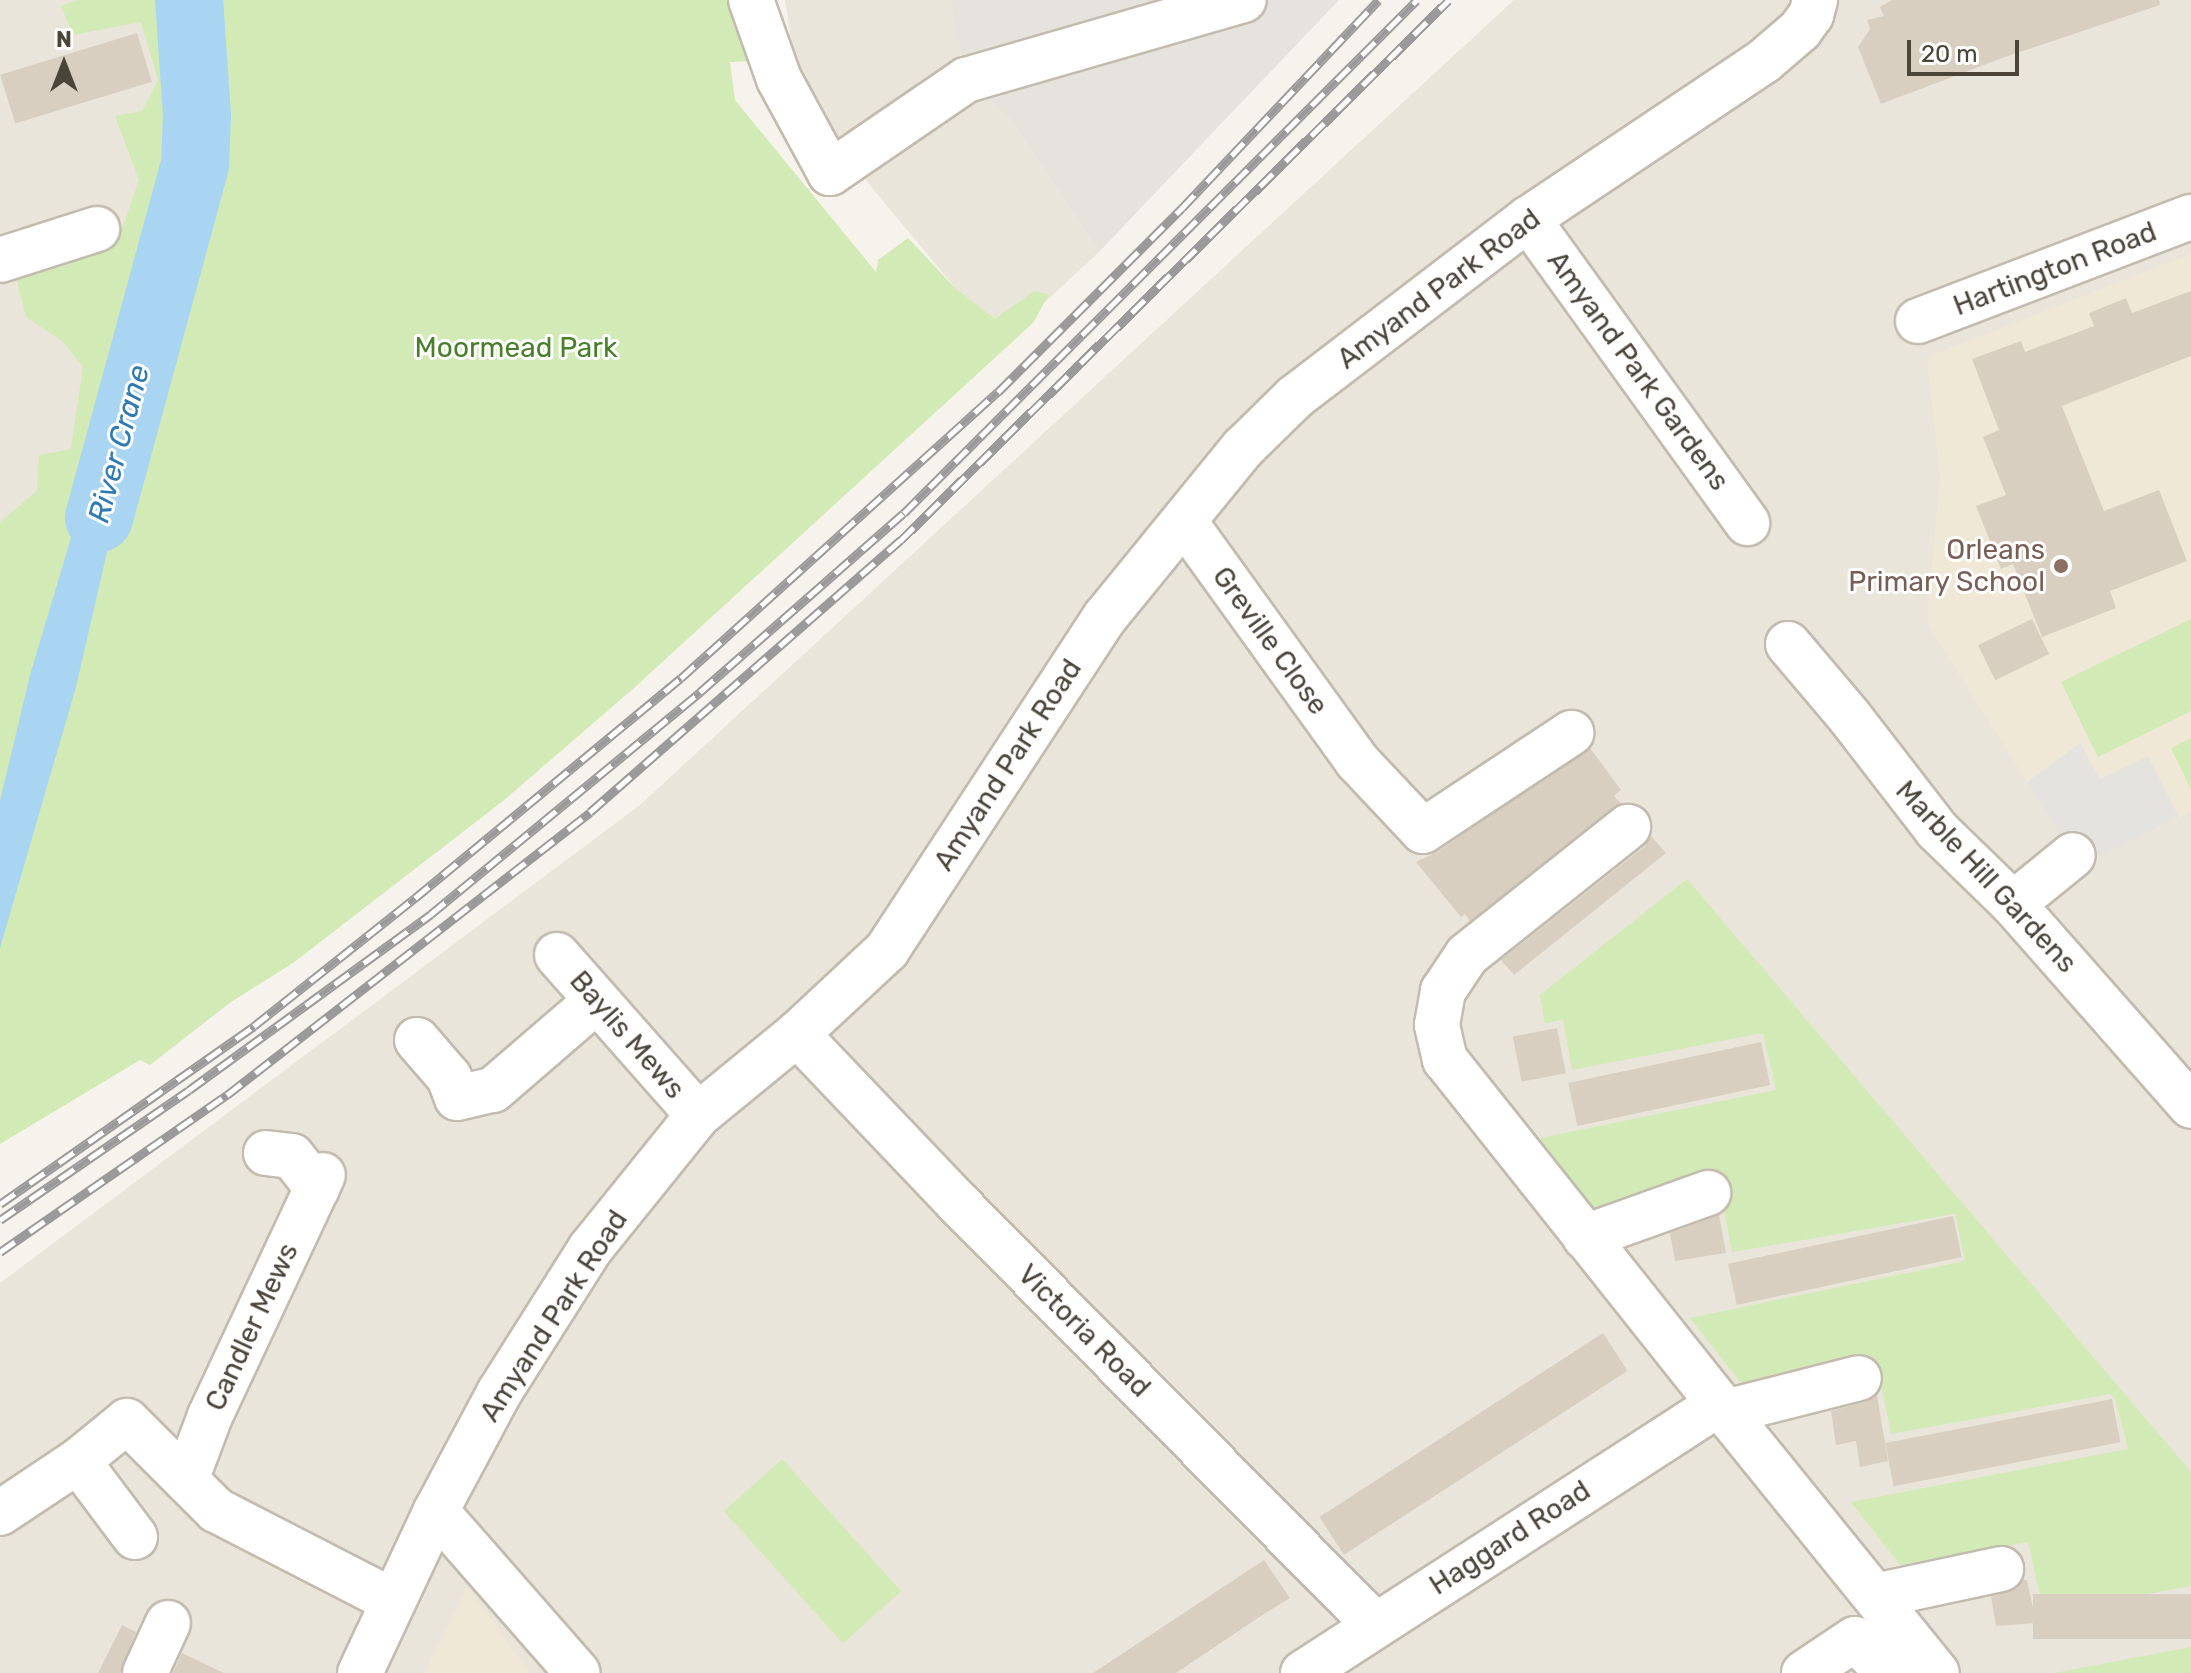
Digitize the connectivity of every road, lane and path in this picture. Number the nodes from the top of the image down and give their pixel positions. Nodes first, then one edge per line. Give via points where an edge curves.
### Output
1 (751, 0) edge
2 (1244, 0) edge
3 (1815, 0) edge
4 (2191, 217) edge
5 (1528, 219) junction
6 (97, 229) dead end
7 (0, 260) edge
8 (1918, 321) dead end
9 (1184, 521) junction
10 (1747, 523) dead end
11 (1788, 644) dead end
12 (1571, 733) dead end
13 (1628, 827) dead end
14 (2073, 855) dead end
15 (2013, 904) junction
16 (557, 955) dead end
17 (595, 1002) junction
18 (797, 1034) junction
19 (417, 1040) dead end
20 (2184, 1084) edge
21 (698, 1115) junction
22 (266, 1153) dead end
23 (1708, 1193) dead end
24 (1585, 1237) junction
25 (1859, 1378) dead end
26 (1722, 1408) junction
27 (78, 1461) junction
28 (186, 1480) junction
29 (436, 1511) junction
30 (0, 1513) edge
31 (135, 1537) dead end
32 (2001, 1569) dead end
33 (1875, 1596) junction
34 (393, 1601) junction
35 (167, 1622) dead end
36 (1374, 1624) junction
37 (145, 1673) edge
38 (360, 1673) edge
39 (578, 1673) edge
40 (1303, 1673) edge
41 (1804, 1673) edge
42 (1888, 1673) edge
43 (1937, 1673) edge

1 - 2 street via 779,79 830,173 966,80
3 - 5 street, Amyand Park Road via 1800,30 1764,61
4 - 8 street, Hartington Road
5 - 9 street, Amyand Park Road via 1295,397 1243,448
5 - 10 street, Amyand Park Gardens
6 - 7 street
9 - 12 street, Greville Close via 1415,839
9 - 18 street, Amyand Park Road via 1105,617 887,950
11 - 15 street, Marble Hill Gardens via 1937,830
13 - 24 street via 1467,955 1443,991 1437,1025 1445,1060
14 - 15 street
15 - 20 street, Marble Hill Gardens
16 - 17 street, Baylis Mews
17 - 19 street via 493,1090 441,1103 449,1077
17 - 21 street, Baylis Mews
18 - 21 street, Amyand Park Road
18 - 36 street, Victoria Road
21 - 29 street, Amyand Park Road via 590,1249 499,1393
22 - 28 street, Candler Mews via 292,1156 320,1181 210,1416
23 - 24 street
24 - 26 street
25 - 26 street, Haggard Road
26 - 33 street
26 - 36 street, Haggard Road
27 - 28 street via 127,1421
27 - 30 street
27 - 31 street
28 - 34 street via 216,1510
29 - 34 street, Amyand Park Road
29 - 39 street
32 - 33 street
33 - 43 street
34 - 38 street, Amyand Park Road
35 - 37 street
36 - 40 street, Haggard Road
41 - 42 street via 1855,1639

